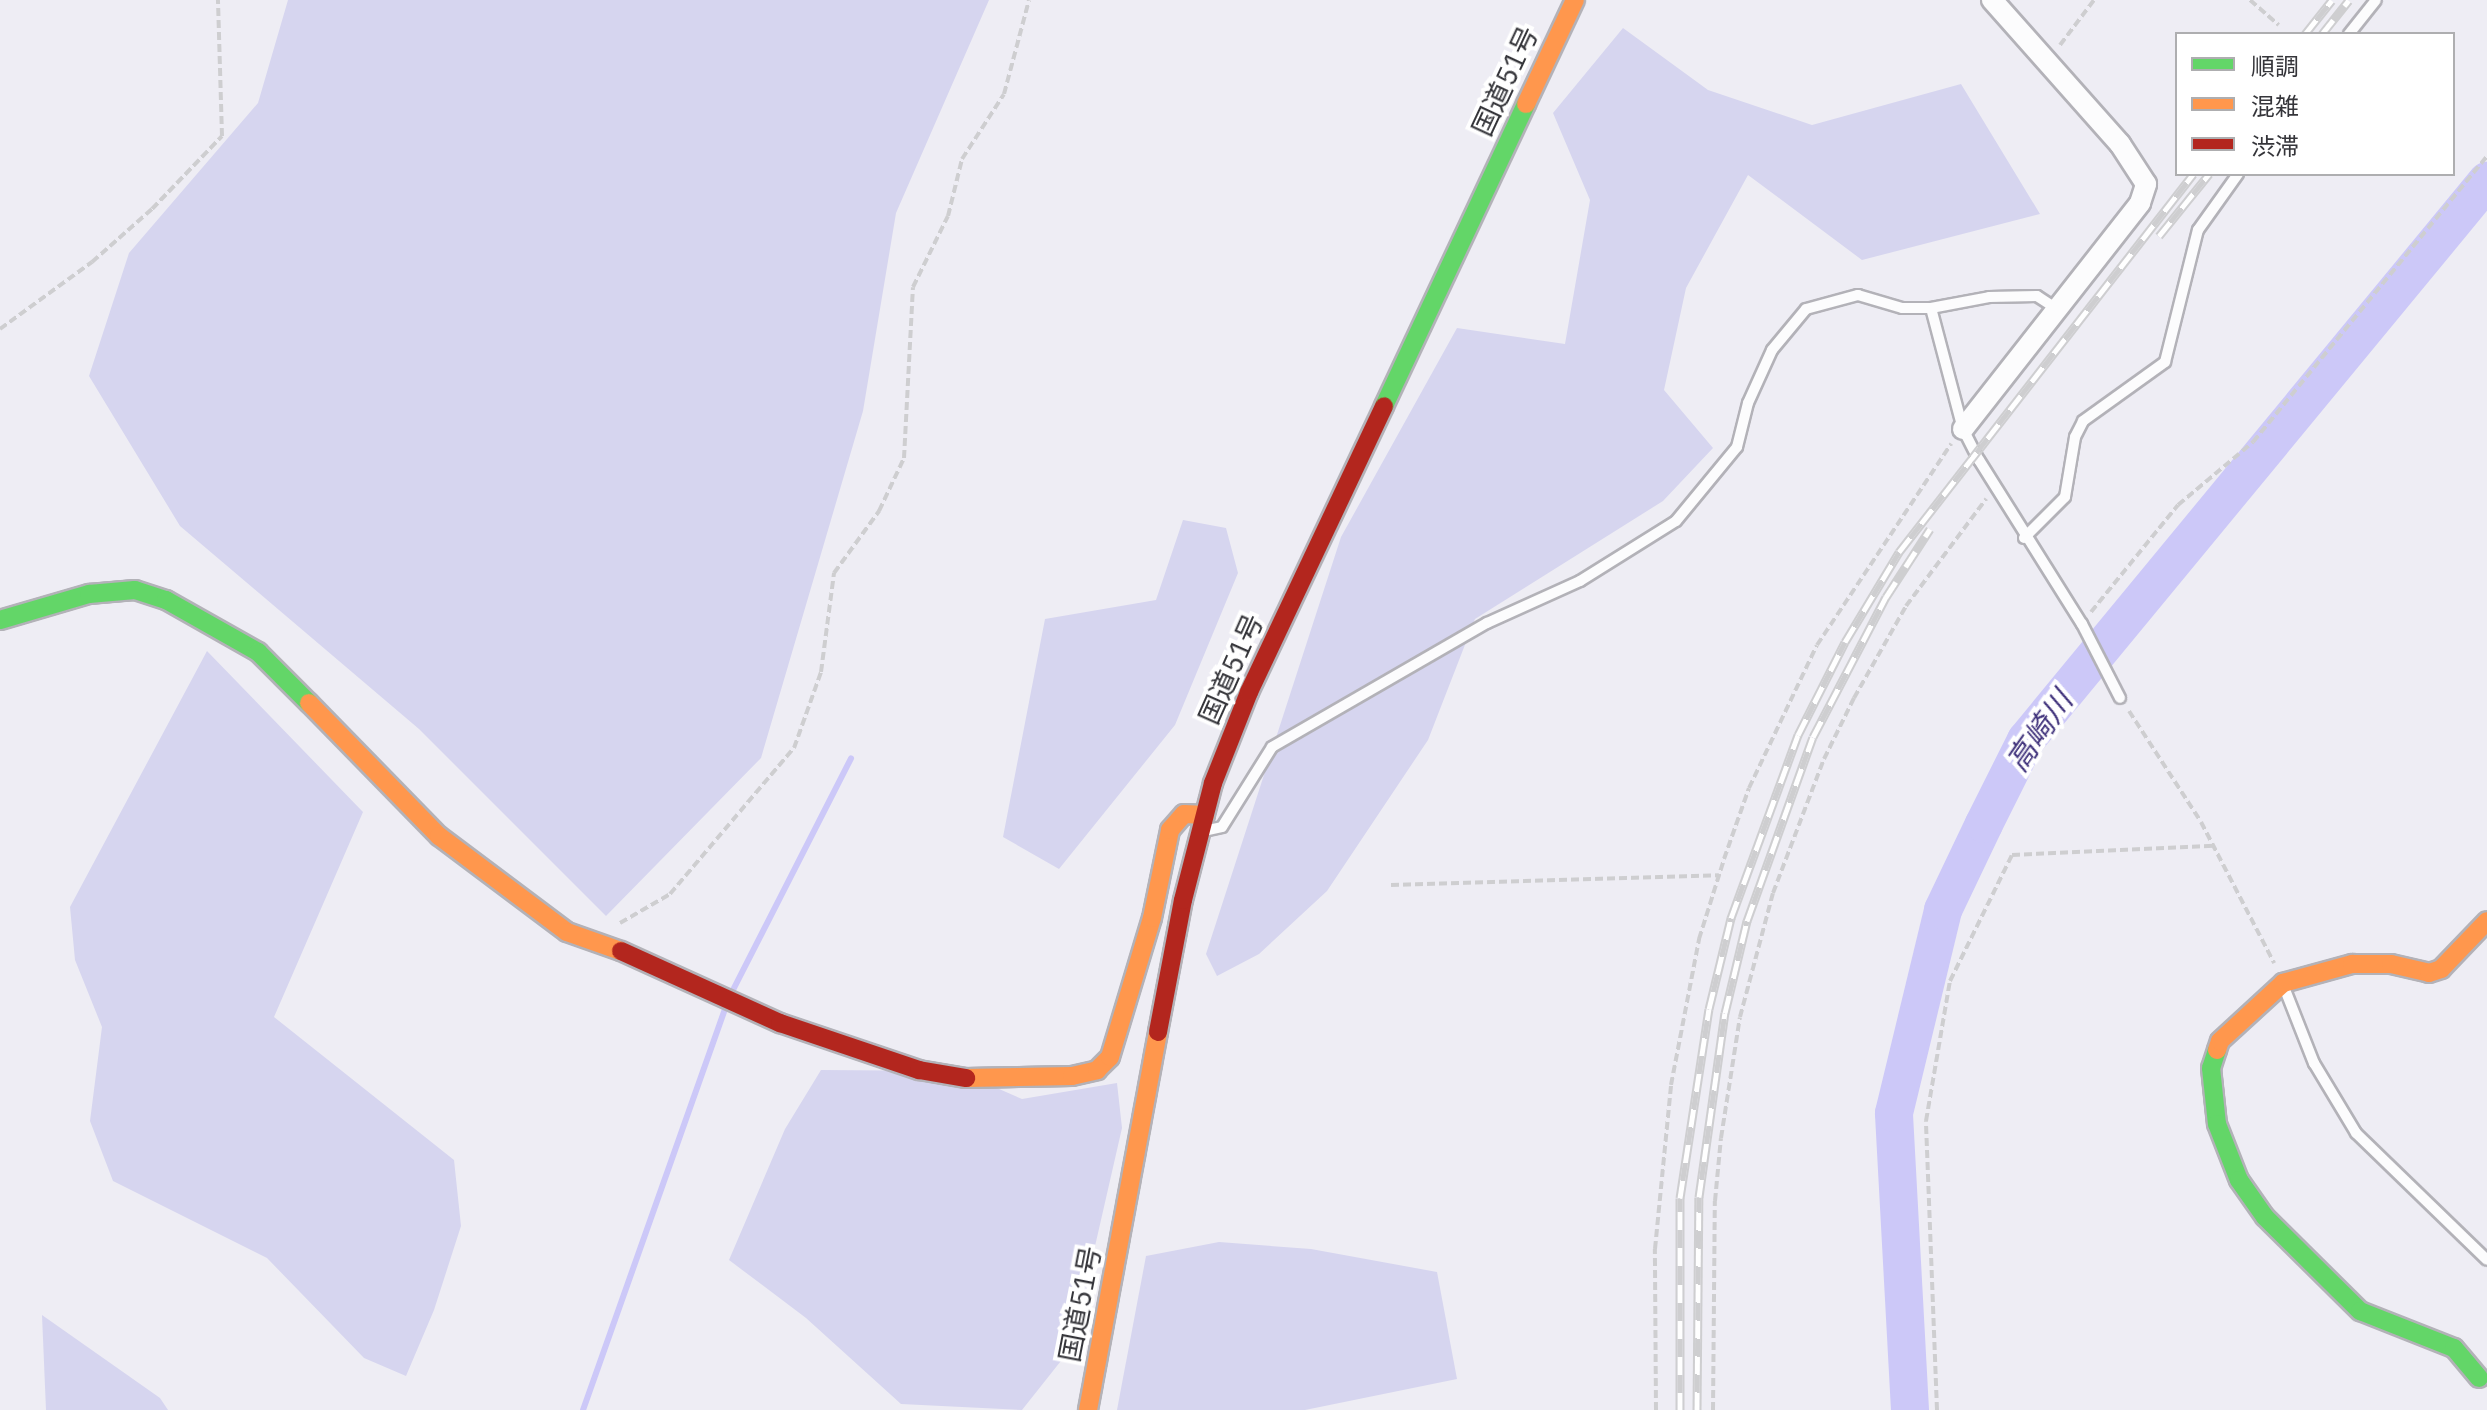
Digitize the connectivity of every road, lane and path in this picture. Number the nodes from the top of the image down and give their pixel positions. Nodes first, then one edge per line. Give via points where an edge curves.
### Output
1 (218, 0) edge
2 (1029, 0) edge
3 (1575, 0) edge
4 (1992, 0) edge
5 (2094, 0) edge
6 (2250, 0) edge
7 (2376, 0) edge
8 (2279, 25) dead end
9 (2351, 32) edge
10 (2048, 60) junction
11 (2487, 156) edge
12 (2237, 176) edge
13 (1931, 308) junction
14 (2057, 309) junction
15 (0, 329) edge
16 (1963, 429) junction
17 (1994, 490) junction
18 (2024, 538) junction
19 (0, 620) edge
20 (2082, 624) junction
21 (2120, 698) joint
22 (1203, 822) junction
23 (2214, 846) junction
24 (1719, 875) junction
25 (1391, 885) dead end
26 (2487, 921) edge
27 (593, 938) junction
28 (2283, 983) junction
29 (2487, 1260) edge
30 (2479, 1378) dead end
31 (1088, 1410) edge
32 (1656, 1410) edge
33 (1713, 1410) edge
34 (1937, 1410) edge

1 - 15 path via 222,136 92,262
2 - 27 path via 1004,94 962,159 948,216 913,287 904,458 879,511 834,573 821,672 794,748 670,894
3 - 22 main road, 国道51号 via 1249,692
4 - 10 street
5 - 10 path
6 - 8 path
7 - 9 lane
10 - 14 street via 2120,144 2146,184 2140,203
11 - 20 path via 2253,442 2178,505
12 - 18 lane via 2198,230 2165,362 2083,421 2075,437 2065,497
13 - 14 lane via 1989,297 2037,296
13 - 16 lane
13 - 22 lane via 1902,308 1858,295 1806,309 1772,350 1748,403 1737,447 1676,521 1580,581 1487,623 1285,739 1266,755 1222,827
14 - 16 street
16 - 17 lane
16 - 24 path via 1908,502 1817,645 1749,788
17 - 18 lane
17 - 33 path via 1906,606 1869,672 1824,759 1773,893 1740,1017 1721,1138 1715,1201
18 - 20 lane
19 - 27 main road via 89,594 135,590 166,600 258,652 439,836 567,932
20 - 21 lane
21 - 23 path
22 - 27 main road via 1184,814 1170,830 1149,932 1110,1057 1097,1070 1072,1076 966,1078 919,1070 780,1023
22 - 31 main road, 国道51号 via 1183,900
23 - 28 path
23 - 34 path via 2012,855 1957,967 1926,1121
24 - 25 path
24 - 32 path via 1684,1004 1671,1085 1655,1249
26 - 28 main road via 2441,969 2429,973 2391,964 2352,964
28 - 29 lane via 2314,1063 2356,1133
28 - 30 main road via 2220,1041 2211,1068 2217,1124 2239,1180 2265,1217 2360,1311 2454,1348

